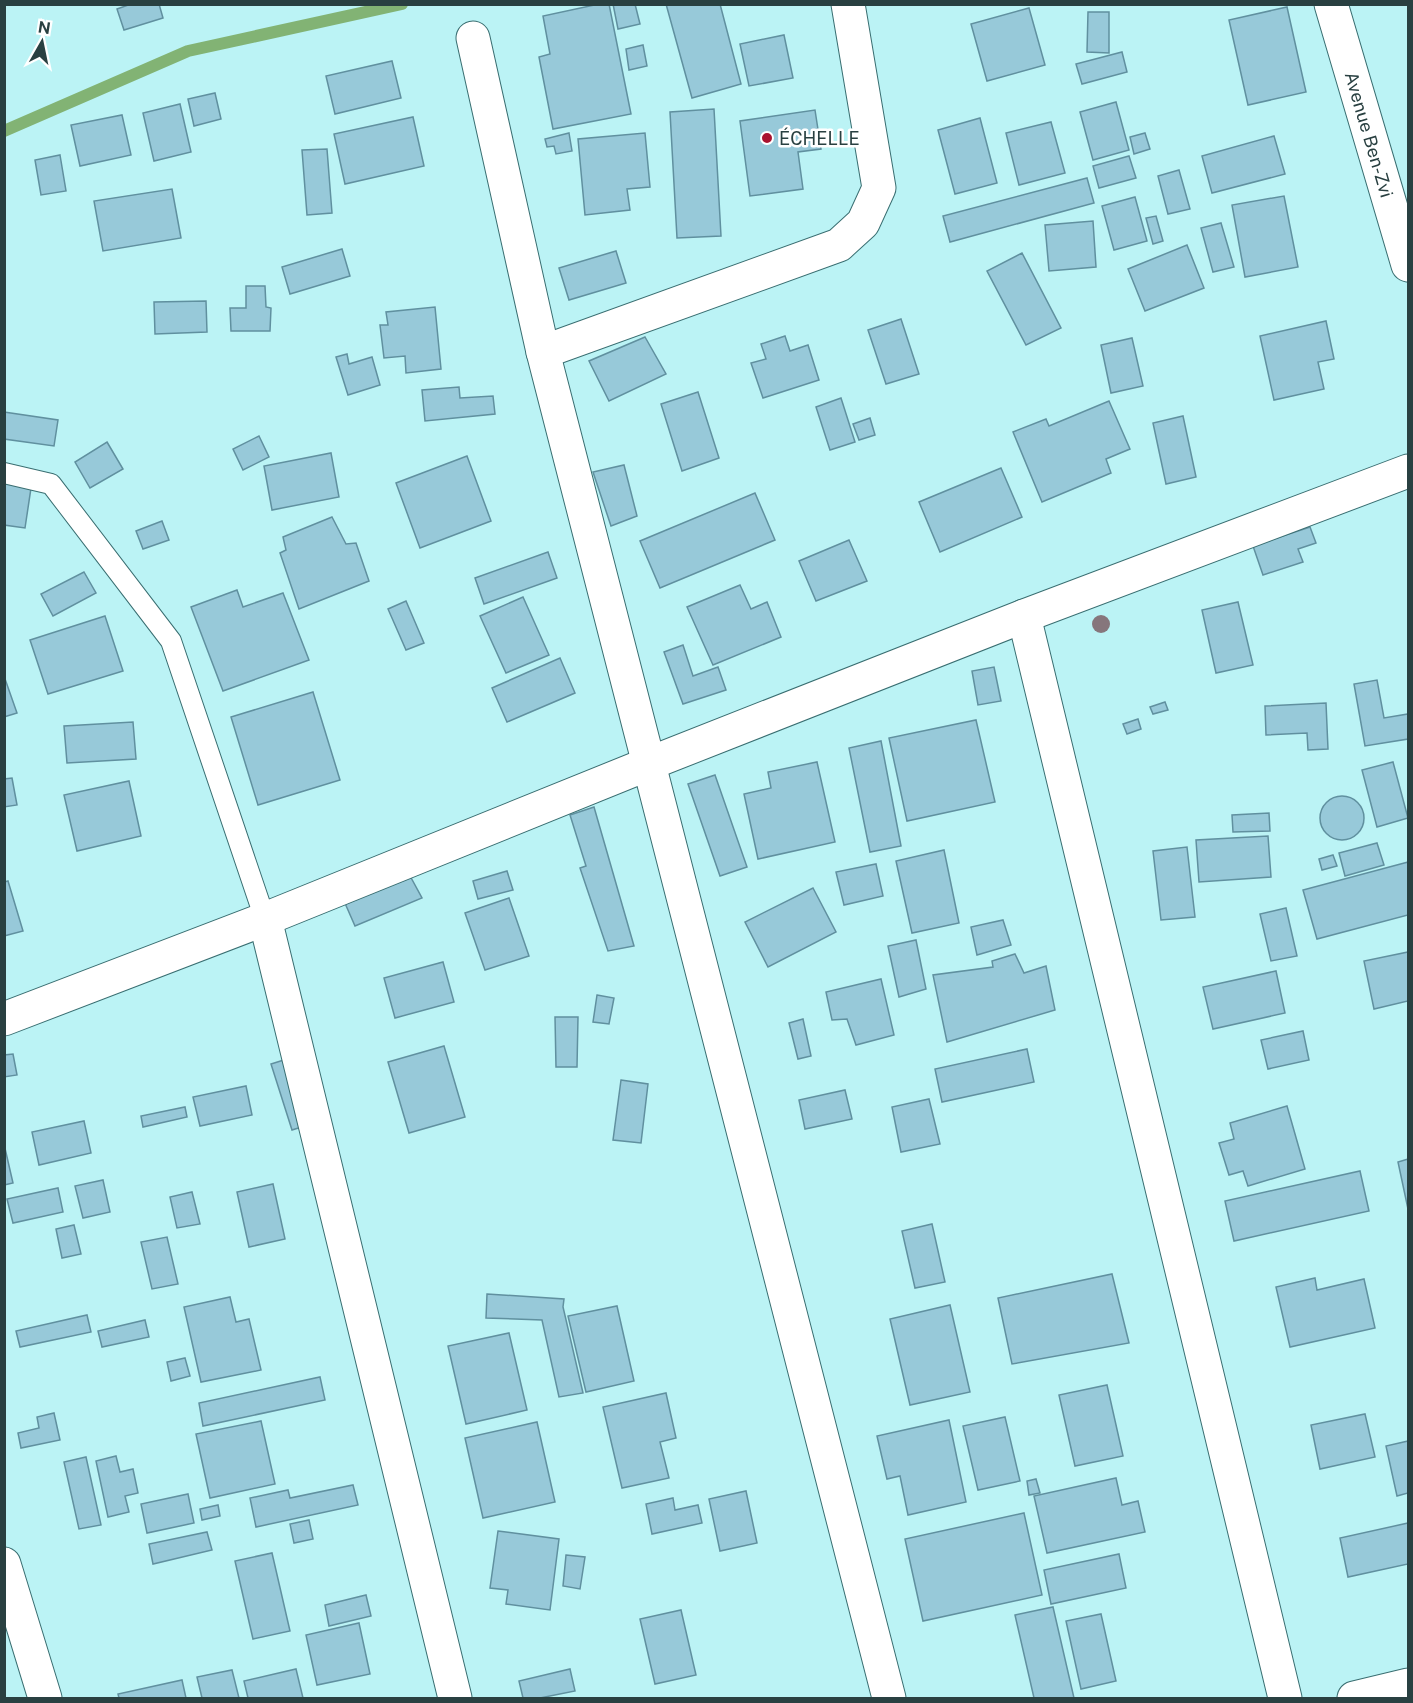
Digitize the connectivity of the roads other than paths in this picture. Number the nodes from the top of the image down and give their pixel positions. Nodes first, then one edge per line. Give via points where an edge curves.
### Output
1 (848, 4) edge
2 (1331, 4) edge
3 (473, 38) dead end
4 (1408, 265) edge
5 (543, 352) junction
6 (1408, 471) edge
7 (4, 473) edge
8 (1024, 616) junction
9 (648, 764) junction
10 (265, 919) junction
11 (4, 1019) edge
12 (4, 1564) edge
13 (1408, 1685) edge
14 (45, 1698) edge
15 (455, 1698) edge
16 (890, 1698) edge
17 (1285, 1698) edge
18 (1354, 1698) edge

1 - 5 street via 879,188 863,223 839,245
2 - 4 street, Avenue Ben-Zvi
3 - 5 street
5 - 9 street
6 - 8 street
7 - 10 lane via 51,484 171,641
8 - 9 street
8 - 17 street
9 - 10 street
9 - 16 street
10 - 11 street
10 - 15 street
12 - 14 street
13 - 18 street

